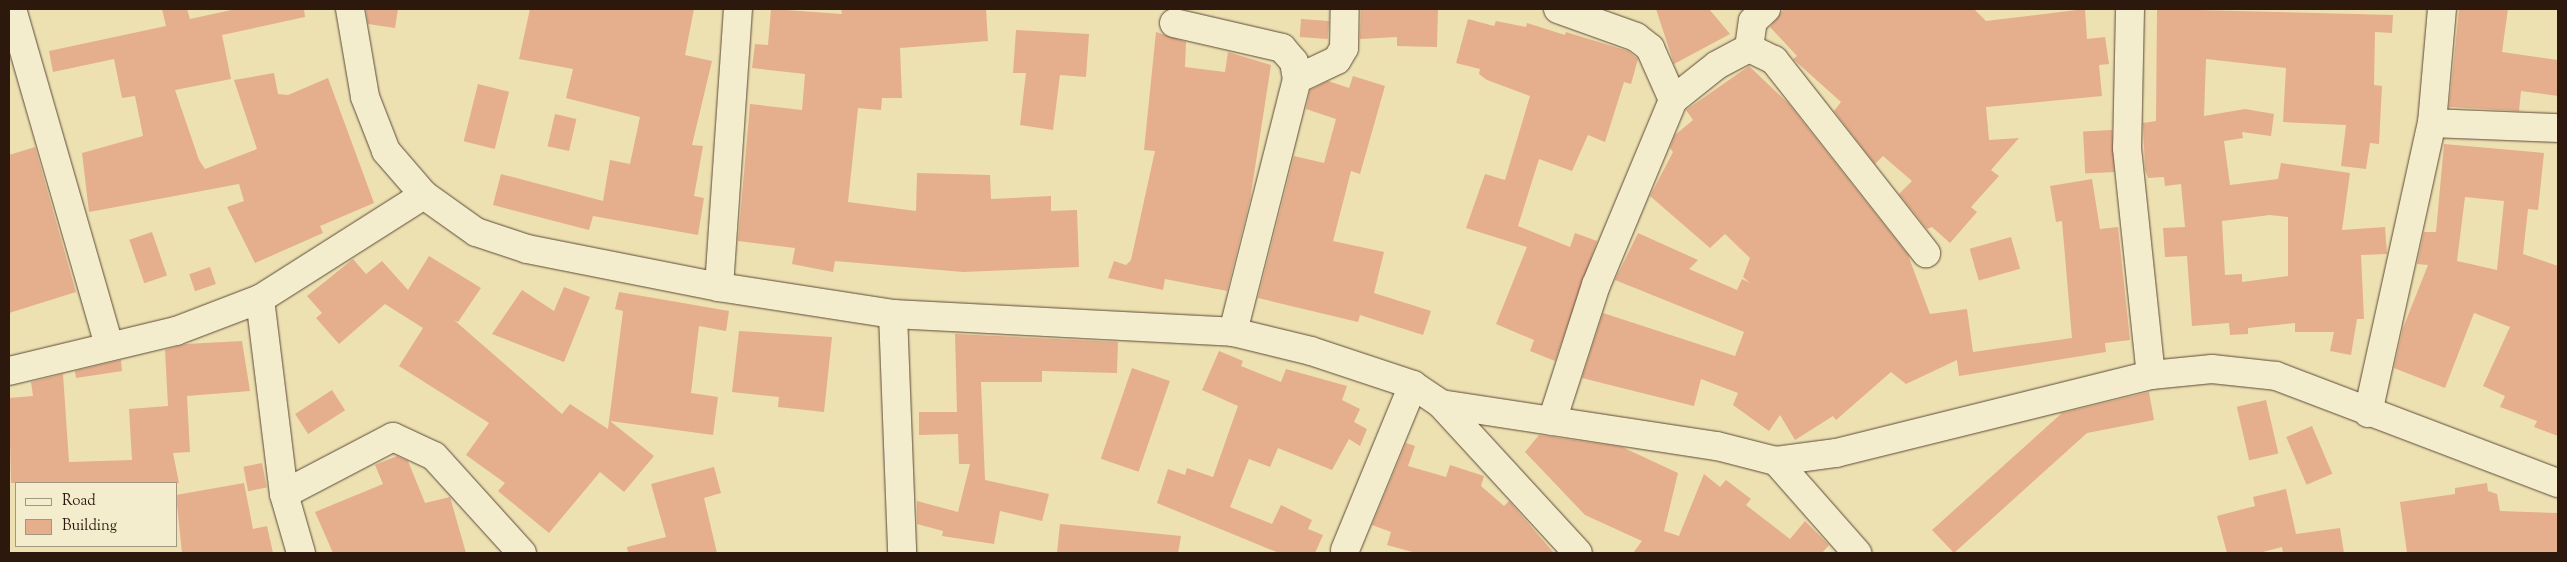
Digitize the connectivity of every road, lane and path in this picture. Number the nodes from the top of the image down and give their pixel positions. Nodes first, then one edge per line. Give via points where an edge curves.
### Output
1 (12, 9) edge
2 (350, 9) edge
3 (738, 9) edge
4 (1345, 9) edge
5 (1558, 9) edge
6 (1766, 9) edge
7 (2130, 9) edge
8 (2442, 9) edge
9 (1174, 23) dead end
10 (1749, 48) junction
11 (17, 67) edge
12 (1297, 79) junction
13 (1673, 100) junction
14 (2432, 123) junction
15 (2558, 128) edge
16 (424, 196) junction
17 (1926, 253) dead end
18 (719, 287) junction
19 (260, 299) junction
20 (893, 314) junction
21 (1233, 332) junction
22 (109, 344) junction
23 (9, 371) edge
24 (2151, 375) junction
25 (1413, 385) junction
26 (1442, 404) junction
27 (2368, 413) junction
28 (1552, 421) junction
29 (1776, 461) junction
30 (2558, 483) edge
31 (284, 494) junction
32 (1345, 550) dead end
33 (301, 553) edge
34 (522, 553) edge
35 (902, 553) edge
36 (1578, 553) edge
37 (1857, 553) edge

1 - 11 street
2 - 16 street via 372,115 386,151
3 - 18 street
4 - 12 street via 1344,48 1337,60
5 - 13 street via 1636,37 1650,48
6 - 10 street via 1754,21
7 - 24 street via 2126,148
8 - 14 street
9 - 12 street via 1282,48 1294,62
10 - 13 street via 1717,65
10 - 17 street via 1774,60
11 - 22 street
12 - 21 street
13 - 28 street via 1596,285
14 - 15 street
14 - 27 street
16 - 18 street via 476,232 527,249
16 - 19 street
18 - 20 street
19 - 22 street via 176,331
19 - 31 street
20 - 21 street
20 - 35 street
21 - 25 street via 1311,351
22 - 23 street
24 - 27 street via 2212,369 2276,376
24 - 29 street via 1836,453
25 - 26 street
25 - 32 street
26 - 28 street
26 - 36 street
27 - 30 street
28 - 29 street via 1717,446
29 - 37 street
31 - 33 street
31 - 34 street via 393,437 434,456

